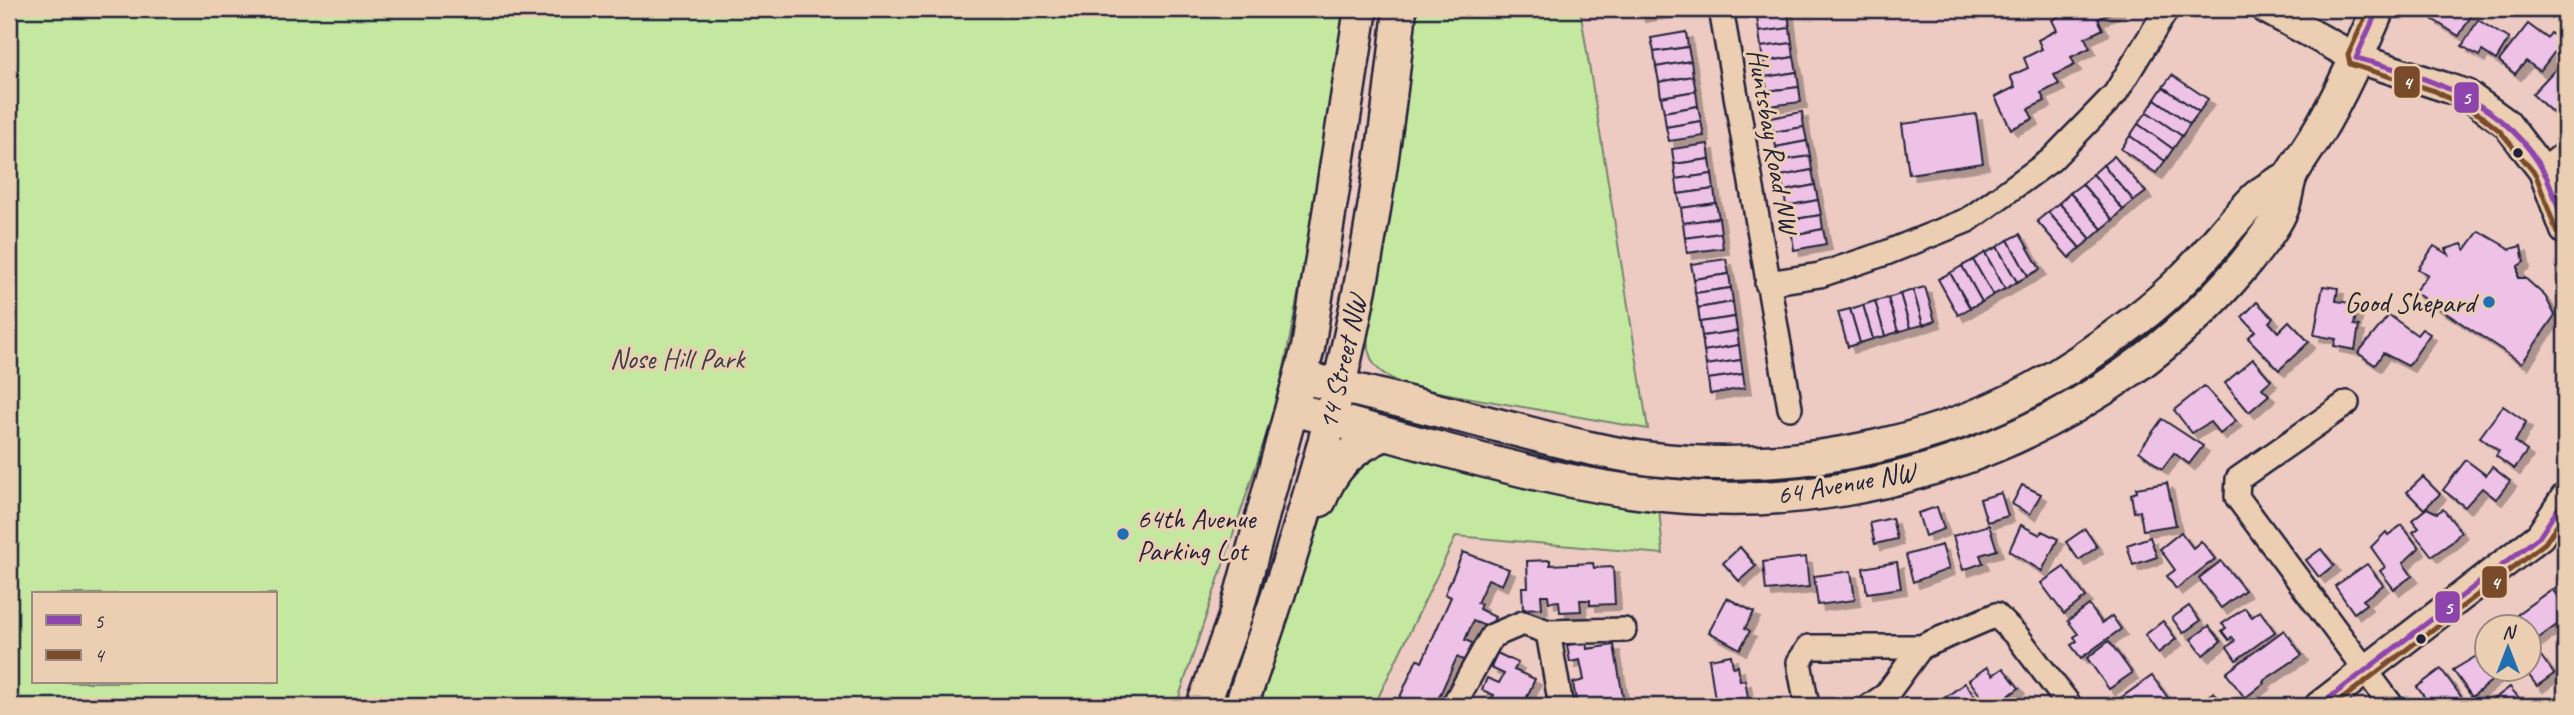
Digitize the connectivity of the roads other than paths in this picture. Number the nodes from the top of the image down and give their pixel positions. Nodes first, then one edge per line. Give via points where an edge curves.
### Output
1 (1361, 9) edge
2 (1400, 9) edge
3 (1721, 9) edge
4 (2167, 9) edge
5 (2266, 9) edge
6 (2378, 9) edge
7 (2357, 58) junction
8 (2565, 153) edge
9 (2543, 171) junction
10 (2290, 177) junction
11 (2565, 230) edge
12 (1767, 282) junction
13 (1351, 332) junction
14 (1301, 377) junction
15 (1339, 386) junction
16 (2347, 403) dead end
17 (1790, 408) dead end
18 (1292, 409) junction
19 (1443, 411) junction
20 (1331, 418) junction
21 (1385, 434) junction
22 (2565, 498) edge
23 (1278, 598) junction
24 (1624, 630) dead end
25 (1548, 632) junction
26 (1921, 647) junction
27 (2365, 670) junction
28 (1203, 706) edge
29 (1241, 706) edge
30 (1453, 706) edge
31 (1561, 706) edge
32 (1807, 706) edge
33 (1870, 706) edge
34 (2070, 706) edge
35 (2319, 706) edge
36 (2392, 706) edge

1 - 14 main road, 14 Street NW
2 - 13 main road, 14 Street NW via 1388,124
3 - 12 street, Huntsbay Road NW
4 - 12 street via 2115,94 2051,160 1968,220 1820,275
5 - 7 street
6 - 7 main road, 64 Avenue NW
7 - 9 street via 2466,94 2506,123
7 - 10 main road, 64 Avenue NW
8 - 9 street
9 - 11 street
10 - 19 main road, 64 Avenue NW via 2259,195 2183,280 2078,362 2017,396 1904,439 1765,462 1702,462 1608,452
10 - 21 main road, 64 Avenue NW via 2281,212 2244,264 2171,339 2070,409 2010,440 1942,466 1805,494 1688,497 1548,475
12 - 17 street, Huntsbay Road NW
13 - 15 main road, 14 Street NW
13 - 19 main road via 1361,369 1372,380
14 - 15 main road, 64 Avenue NW
14 - 18 main road, 14 Street NW
15 - 19 main road, 64 Avenue NW
15 - 20 main road, 14 Street NW
16 - 27 street via 2238,479 2237,497
18 - 20 main road, 64 Avenue NW
18 - 28 main road, 14 Street NW via 1235,617
20 - 21 main road, 64 Avenue NW
20 - 23 main road, 14 Street NW
21 - 23 main road via 1347,455 1325,486 1289,584
22 - 27 street via 2540,536
23 - 29 main road, 14 Street NW
24 - 25 street
25 - 30 street via 1523,623 1492,636
25 - 31 street
26 - 32 street via 1809,647 1799,662
26 - 33 street via 1886,695
26 - 34 street via 1996,615
27 - 35 street
27 - 36 street

